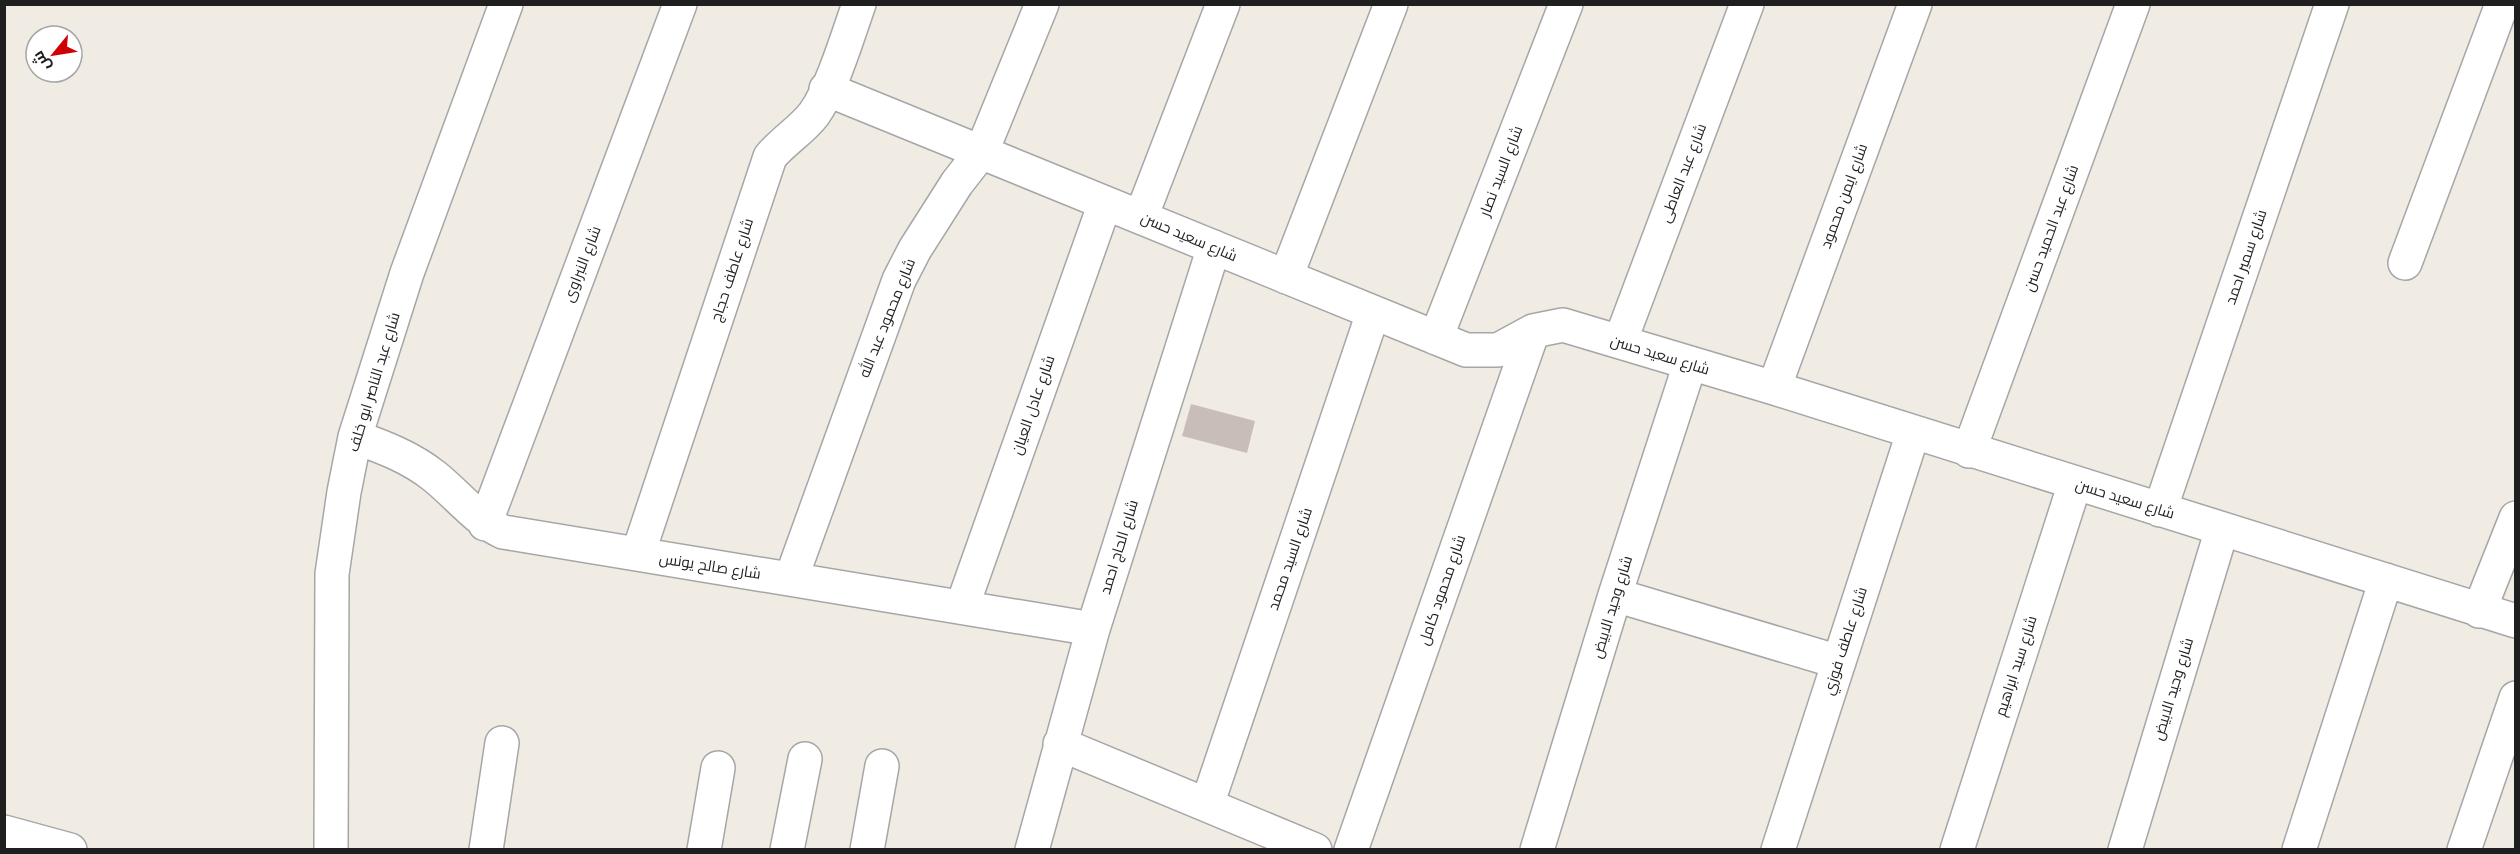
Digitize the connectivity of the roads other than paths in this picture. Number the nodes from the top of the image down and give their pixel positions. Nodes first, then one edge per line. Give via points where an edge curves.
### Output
1 (506, 4) edge
2 (680, 4) edge
3 (859, 4) edge
4 (1042, 4) edge
5 (1223, 4) edge
6 (1391, 4) edge
7 (1566, 4) edge
8 (1747, 4) edge
9 (1915, 4) edge
10 (2133, 4) edge
11 (2332, 4) edge
12 (2502, 4) edge
13 (826, 89) junction
14 (982, 151) junction
15 (1105, 202) junction
16 (1140, 217) junction
17 (1214, 248) junction
18 (2405, 263) dead end
19 (1286, 277) junction
20 (1373, 313) junction
21 (1533, 331) junction
22 (1436, 338) junction
23 (1620, 342) junction
24 (1690, 364) junction
25 (1774, 388) junction
26 (1913, 433) junction
27 (355, 436) junction
28 (1969, 451) junction
29 (2075, 483) junction
30 (2160, 510) junction
31 (2516, 518) edge
32 (485, 524) junction
33 (2222, 529) junction
34 (638, 554) junction
35 (791, 579) junction
36 (2386, 580) junction
37 (1615, 594) junction
38 (962, 608) junction
39 (2479, 611) junction
40 (2516, 621) edge
41 (1093, 630) junction
42 (1839, 662) junction
43 (2516, 698) edge
44 (502, 743) dead end
45 (1060, 744) junction
46 (805, 759) dead end
47 (882, 766) dead end
48 (718, 768) dead end
49 (1207, 805) junction
50 (4, 832) edge
51 (70, 849) edge
52 (331, 849) edge
53 (486, 849) edge
54 (704, 849) edge
55 (787, 849) edge
56 (867, 849) edge
57 (1032, 849) edge
58 (1315, 849) edge
59 (1351, 849) edge
60 (1537, 849) edge
61 (1778, 849) edge
62 (1957, 849) edge
63 (2125, 849) edge
64 (2299, 849) edge
65 (2464, 849) edge

1 - 27 street, شارع عبد الناصر ابو خلف via 407,273
2 - 32 street, شارع النبراوى
3 - 13 street, شارع عاطف حجاج
4 - 14 street, شارع محمود عبد الله
5 - 16 street
6 - 19 street
7 - 22 street, شارع السيد نصار
8 - 23 street, شارع عبد العاطى
9 - 25 street, شارع ايمن محمود
10 - 28 street, شارع عبد الحميد حسن
11 - 30 street, شارع سمير احمد
12 - 18 street
13 - 14 street, شارع سعيد حسن
13 - 34 street, شارع عاطف حجاج via 813,114 770,157
14 - 15 street, شارع سعيد حسن
14 - 35 street, شارع محمود عبد الله via 957,183 899,280
15 - 16 street, شارع سعيد حسن
15 - 38 street, شارع عادل العيان
16 - 17 street, شارع سعيد حسن
17 - 19 street, شارع سعيد حسن
17 - 41 street, شارع الحاج احمد
19 - 20 street, شارع سعيد حسن
20 - 22 street, شارع سعيد حسن
20 - 49 street, شارع السيد محمد
21 - 22 street, شارع سعيد حسن via 1498,350 1466,351
21 - 23 street, شارع سعيد حسن via 1563,325
21 - 59 street, شارع محمود كامل
23 - 24 street, شارع سعيد حسن
24 - 25 street, شارع سعيد حسن
24 - 37 street, شارع وحيد الابيض
25 - 26 street, شارع سعيد حسن
26 - 28 street, شارع سعيد حسن
26 - 42 street, شارع عاطف فوزي
27 - 32 street, شارع صالح يونس via 398,452 434,476
27 - 52 street, شارع عبد الناصر ابو خلف via 332,574
28 - 29 street, شارع سعيد حسن
29 - 30 street, شارع سعيد حسن
29 - 62 street, شارع سيد ابراهيم
30 - 33 street, شارع سعيد حسن
31 - 39 street
32 - 34 street, شارع صالح يونس via 503,532
33 - 36 street, شارع سعيد حسن
33 - 63 street, شارع وحيد الابيض
34 - 35 street, شارع صالح يونس
35 - 38 street, شارع صالح يونس
36 - 39 street, شارع سعيد حسن
36 - 64 street
37 - 42 street
37 - 60 street, شارع وحيد الابيض
38 - 41 street, شارع صالح يونس
39 - 40 street, شارع سعيد حسن
41 - 45 street, شارع الحاج احمد
42 - 61 street, شارع عاطف فوزي
43 - 65 street
44 - 53 street
45 - 49 street
45 - 57 street, شارع الحاج احمد
46 - 55 street
47 - 56 street
48 - 54 street
49 - 58 street
50 - 51 street

